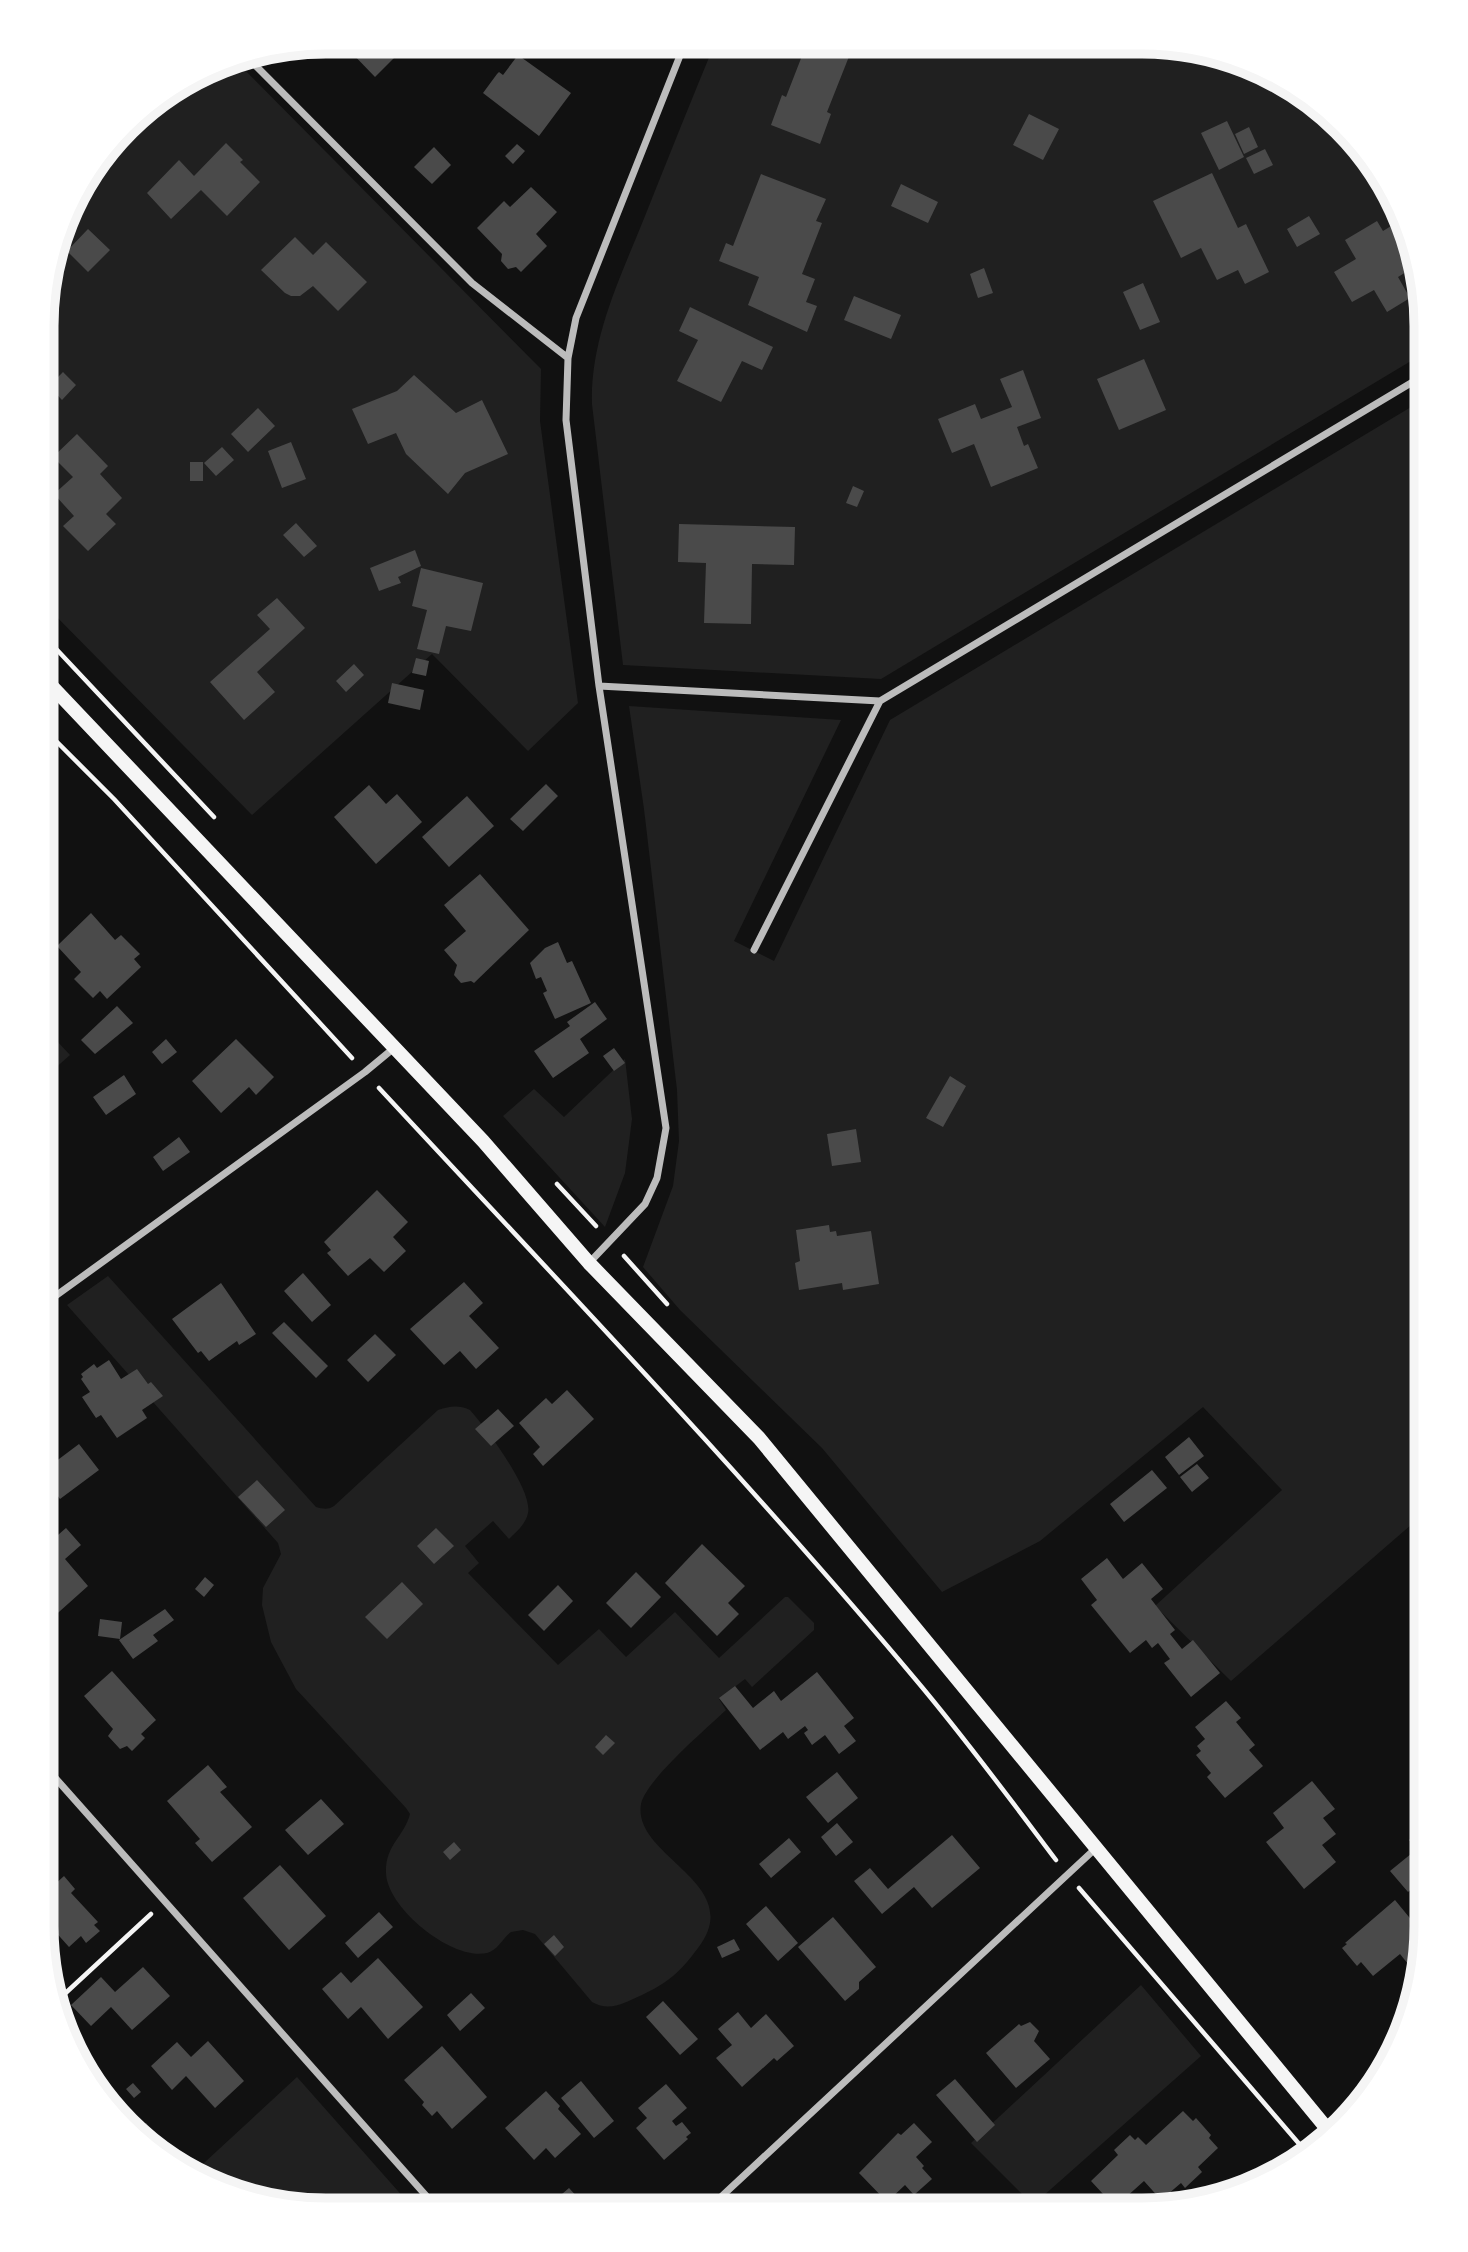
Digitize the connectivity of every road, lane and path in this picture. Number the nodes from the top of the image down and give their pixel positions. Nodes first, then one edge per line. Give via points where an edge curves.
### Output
1 (681, 54) edge
2 (254, 65) edge
3 (568, 358) junction
4 (1414, 381) edge
5 (599, 686) junction
6 (54, 689) edge
7 (880, 701) junction
8 (54, 739) edge
9 (754, 950) dead end
10 (394, 1047) junction
11 (365, 1072) junction
12 (589, 1262) junction
13 (54, 1297) edge
14 (54, 1776) edge
15 (1096, 1848) junction
16 (1067, 1875) junction
17 (165, 1901) junction
18 (64, 1995) edge
19 (1325, 2126) edge
20 (1301, 2146) edge
21 (428, 2198) edge
22 (720, 2198) edge

1 - 3 street via 576,318
2 - 3 street via 472,283
3 - 5 street via 566,420
4 - 7 street
5 - 7 street
5 - 12 street via 666,1128 657,1178 645,1204
6 - 10 main road
7 - 9 street
8 - 11 path
10 - 11 street
10 - 12 main road
11 - 13 street
11 - 16 path via 765,1507 917,1680
12 - 15 main road via 759,1438
14 - 17 street
15 - 16 street
15 - 19 main road
16 - 20 path
16 - 22 street
17 - 18 path
17 - 21 street

